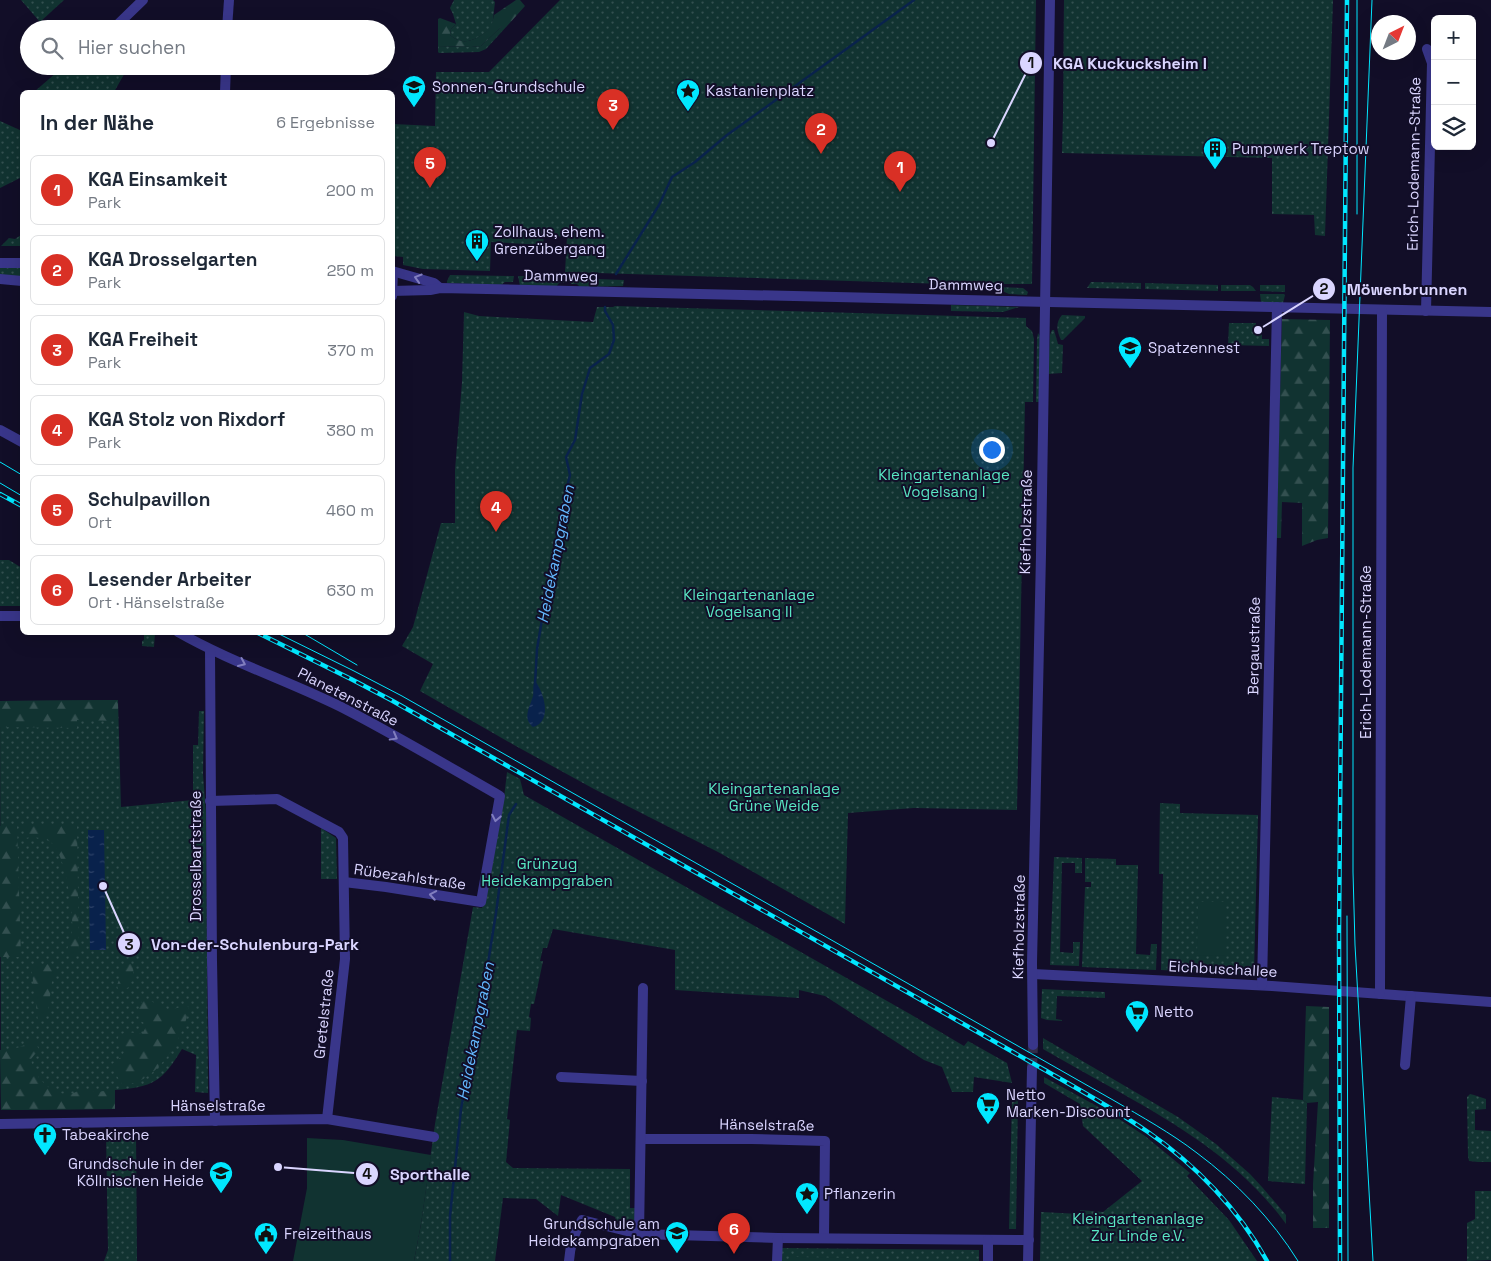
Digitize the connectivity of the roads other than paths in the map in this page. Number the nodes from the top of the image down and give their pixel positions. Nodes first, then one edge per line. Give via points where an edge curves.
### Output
1 (143, 0) edge
2 (229, 0) edge
3 (1050, 0) edge
4 (122, 20) edge
5 (228, 20) edge
6 (1427, 49) dead end
7 (226, 75) edge
8 (226, 90) edge
9 (0, 263) edge
10 (20, 263) edge
11 (395, 273) edge
12 (0, 279) edge
13 (20, 280) edge
14 (440, 288) junction
15 (395, 291) edge
16 (1045, 302) junction
17 (1277, 308) junction
18 (1382, 310) junction
19 (1426, 311) junction
20 (1491, 312) edge
21 (0, 430) edge
22 (20, 441) edge
23 (0, 616) edge
24 (20, 616) edge
25 (183, 635) edge
26 (210, 650) junction
27 (210, 800) junction
28 (344, 882) junction
29 (481, 902) joint
30 (1033, 974) junction
31 (1262, 985) junction
32 (643, 988) dead end
33 (1380, 994) junction
34 (1411, 996) junction
35 (1491, 1002) edge
36 (1033, 1045) tunnel mouth
37 (1406, 1065) dead end
38 (1032, 1068) tunnel mouth
39 (561, 1077) dead end
40 (642, 1080) junction
41 (327, 1119) junction
42 (215, 1121) junction
43 (0, 1124) edge
44 (434, 1137) dead end
45 (642, 1139) junction
46 (639, 1234) junction
47 (824, 1237) junction
48 (778, 1238) junction
49 (988, 1240) junction
50 (1029, 1240) junction
51 (570, 1261) edge
52 (777, 1261) edge
53 (988, 1261) edge
54 (1028, 1261) edge

1 - 4 street
2 - 5 street
3 - 16 street, Kiefholzstraße
6 - 19 street, Erich-Lodemann-Straße via 1432,63
7 - 8 street
9 - 10 street
14 -> 11 street, Dammweg via 434,283
12 - 13 street
14 - 15 street, Dammweg
14 - 16 street, Dammweg
16 - 17 street, Dammweg
16 - 30 street, Kiefholzstraße
17 - 18 street, Dammweg
17 - 31 street, Bergaustraße
18 - 19 street, Dammweg
18 - 33 street, Erich-Lodemann-Straße
19 - 20 street, Dammweg
21 - 22 street
23 - 24 street
25 - 26 street, Planetenstraße
26 - 27 street, Drosselbartstraße
26 -> 29 street, Planetenstraße via 347,710 500,796
27 - 28 street, Rübezahlstraße via 277,799 339,832 343,838
27 - 42 street, Drosselbartstraße
29 -> 28 street, Rübezahlstraße
28 - 41 street, Gretelstraße via 345,959
30 - 31 street, Eichbuschallee
30 - 36 street, Kiefholzstraße
31 - 33 street, Eichbuschallee
32 - 40 street
33 - 34 street, Eichbuschallee
34 - 35 street, Eichbuschallee
34 - 37 street
38 - 50 street
39 - 40 street
40 - 45 street
41 - 42 street, Hänselstraße
41 - 44 street, Hänselstraße
42 - 43 street, Hänselstraße
45 - 46 street
45 - 47 street, Hänselstraße via 825,1141
46 - 48 street
46 - 51 street via 582,1220 574,1233
47 - 48 street
47 - 49 street
48 - 52 street
49 - 50 street
49 - 53 street
50 - 54 street

